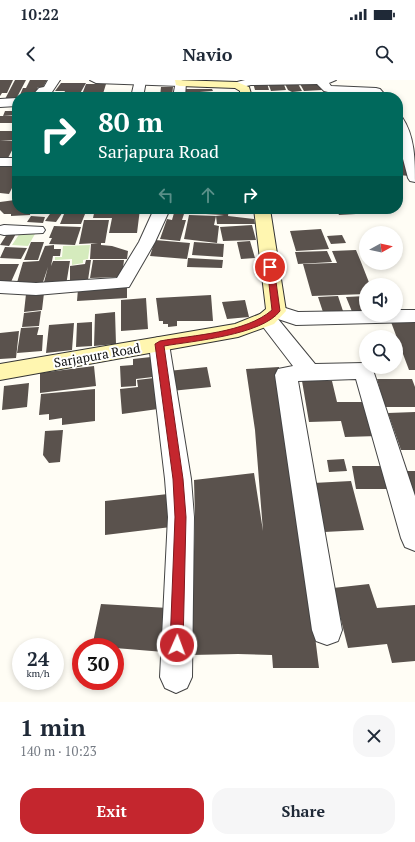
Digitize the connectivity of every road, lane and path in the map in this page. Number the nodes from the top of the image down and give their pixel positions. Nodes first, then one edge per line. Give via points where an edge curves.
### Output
1 (54, 80) edge
2 (96, 80) edge
3 (320, 80) edge
4 (330, 80) edge
5 (140, 81) junction
6 (180, 81) edge
7 (237, 85) junction
8 (42, 92) edge
9 (138, 92) edge
10 (179, 92) edge
11 (245, 92) edge
12 (376, 92) edge
13 (12, 102) edge
14 (0, 103) edge
15 (403, 137) edge
16 (403, 178) edge
17 (415, 178) edge
18 (0, 214) edge
19 (160, 214) edge
20 (262, 214) edge
21 (38, 230) dead end
22 (2, 233) edge
23 (0, 287) edge
24 (272, 315) junction
25 (415, 316) edge
26 (160, 344) junction
27 (0, 372) edge
28 (309, 372) junction
29 (415, 538) edge
30 (326, 630) dead end
31 (176, 677) dead end

1 - 8 street via 48,90
2 - 5 street
3 - 4 street
3 - 7 street via 251,82
3 - 12 street via 328,89
5 - 6 street
5 - 9 street
6 - 7 main road
6 - 10 street
7 - 11 main road via 245,88
13 - 14 street
15 - 17 street
16 - 17 street
18 - 22 street via 9,222
19 - 23 street via 123,283 36,289
20 - 24 main road
21 - 22 street
24 - 25 street via 296,319
24 - 26 main road, Sarjapura Road via 238,330
24 - 28 street
26 - 27 main road, Sarjapura Road
26 - 31 street via 181,517
28 - 29 street via 364,371
28 - 30 street via 286,375

